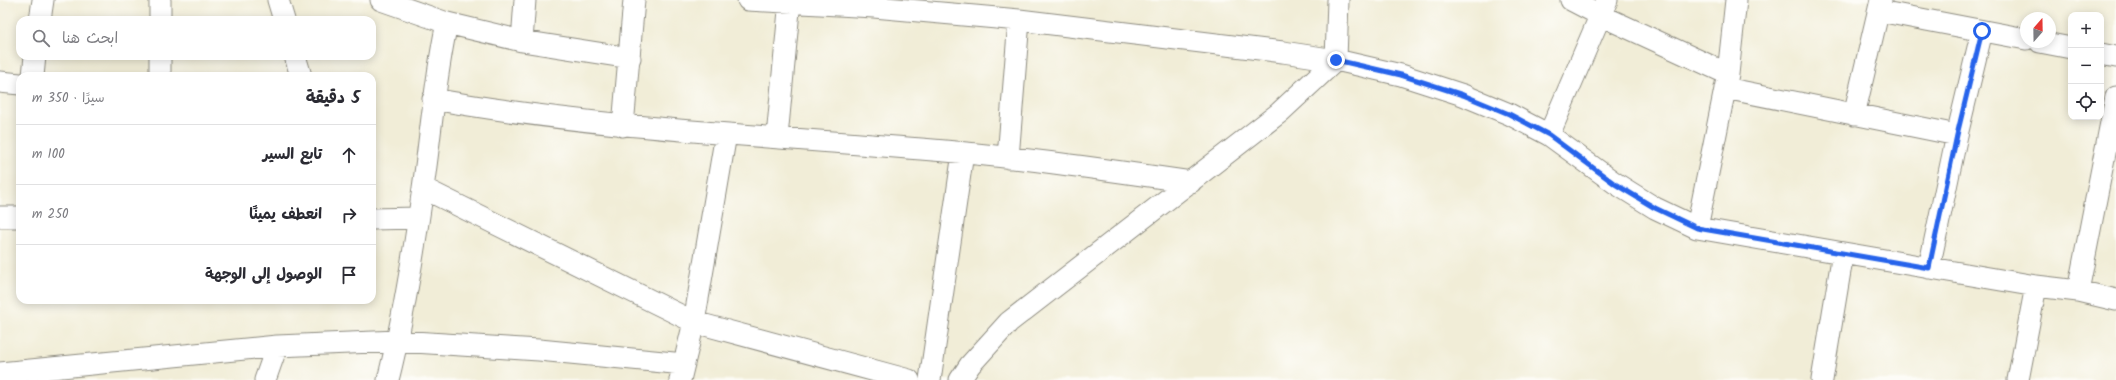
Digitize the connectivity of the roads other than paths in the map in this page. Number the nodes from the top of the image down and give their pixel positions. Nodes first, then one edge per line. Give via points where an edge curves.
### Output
1 (43, 0) edge
2 (160, 0) edge
3 (278, 0) edge
4 (381, 0) edge
5 (525, 0) edge
6 (634, 0) edge
7 (748, 0) edge
8 (1338, 0) edge
9 (1572, 0) edge
10 (1736, 0) edge
11 (790, 2) edge
12 (1880, 5) edge
13 (963, 8) edge
14 (1603, 8) edge
15 (41, 16) edge
16 (160, 16) edge
17 (283, 16) edge
18 (1019, 20) junction
19 (447, 23) junction
20 (1982, 31) junction
21 (2020, 38) edge
22 (522, 41) junction
23 (2056, 45) edge
24 (2068, 47) edge
25 (2104, 55) edge
26 (2116, 57) edge
27 (630, 58) junction
28 (35, 60) edge
29 (160, 60) edge
30 (296, 60) edge
31 (1336, 60) junction
32 (33, 72) edge
33 (160, 72) edge
34 (300, 72) edge
35 (1726, 81) junction
36 (0, 82) edge
37 (16, 84) edge
38 (2116, 97) edge
39 (433, 99) junction
40 (1854, 115) junction
41 (623, 126) junction
42 (726, 134) junction
43 (1549, 135) junction
44 (1957, 135) junction
45 (777, 138) junction
46 (963, 153) junction
47 (1008, 158) junction
48 (1191, 182) junction
49 (423, 188) junction
50 (0, 217) edge
51 (16, 217) edge
52 (418, 218) junction
53 (376, 219) edge
54 (1697, 228) junction
55 (1843, 253) junction
56 (1929, 268) junction
57 (2036, 286) junction
58 (2078, 291) junction
59 (2116, 300) edge
60 (694, 322) junction
61 (398, 341) junction
62 (277, 346) junction
63 (682, 372) edge
64 (0, 373) edge
65 (265, 380) edge
66 (388, 380) edge
67 (909, 380) edge
68 (930, 380) edge
69 (960, 380) edge
70 (1822, 380) edge
71 (2018, 380) edge

1 - 15 street
2 - 16 street
3 - 17 street
4 - 19 street
5 - 22 street
6 - 27 street
7 - 11 street
8 - 31 street
9 - 14 street
10 - 35 street
11 - 13 street via 874,7
11 - 45 street
12 - 20 street
12 - 40 street
13 - 18 street
14 - 35 street
14 - 43 street
18 - 31 street
18 - 47 street
19 - 22 street
19 - 39 street
20 - 21 street
20 - 44 street
22 - 27 street
23 - 24 street
25 - 26 street
27 - 41 street
28 - 32 street
29 - 33 street
30 - 34 street
31 - 43 street via 1401,75 1463,95 1509,114
31 - 48 street via 1279,113
35 - 40 street
35 - 54 street
36 - 37 street
38 - 58 street
39 - 41 street via 498,111
39 - 49 street
40 - 44 street
41 - 42 street
42 - 45 street
42 - 60 street
43 - 54 street via 1615,184 1655,208
44 - 56 street
45 - 46 street
46 - 47 street
46 - 68 street
47 - 48 street
48 - 69 street via 1009,322 970,364
49 - 52 street
49 - 60 street
50 - 51 street
52 - 53 street
52 - 61 street
54 - 55 street
55 - 56 street
55 - 70 street
56 - 57 street
57 - 58 street
57 - 71 street
58 - 59 street
60 - 63 street
60 - 67 street
61 - 62 street
61 - 63 street via 539,350
61 - 66 street
62 - 64 street
62 - 65 street

